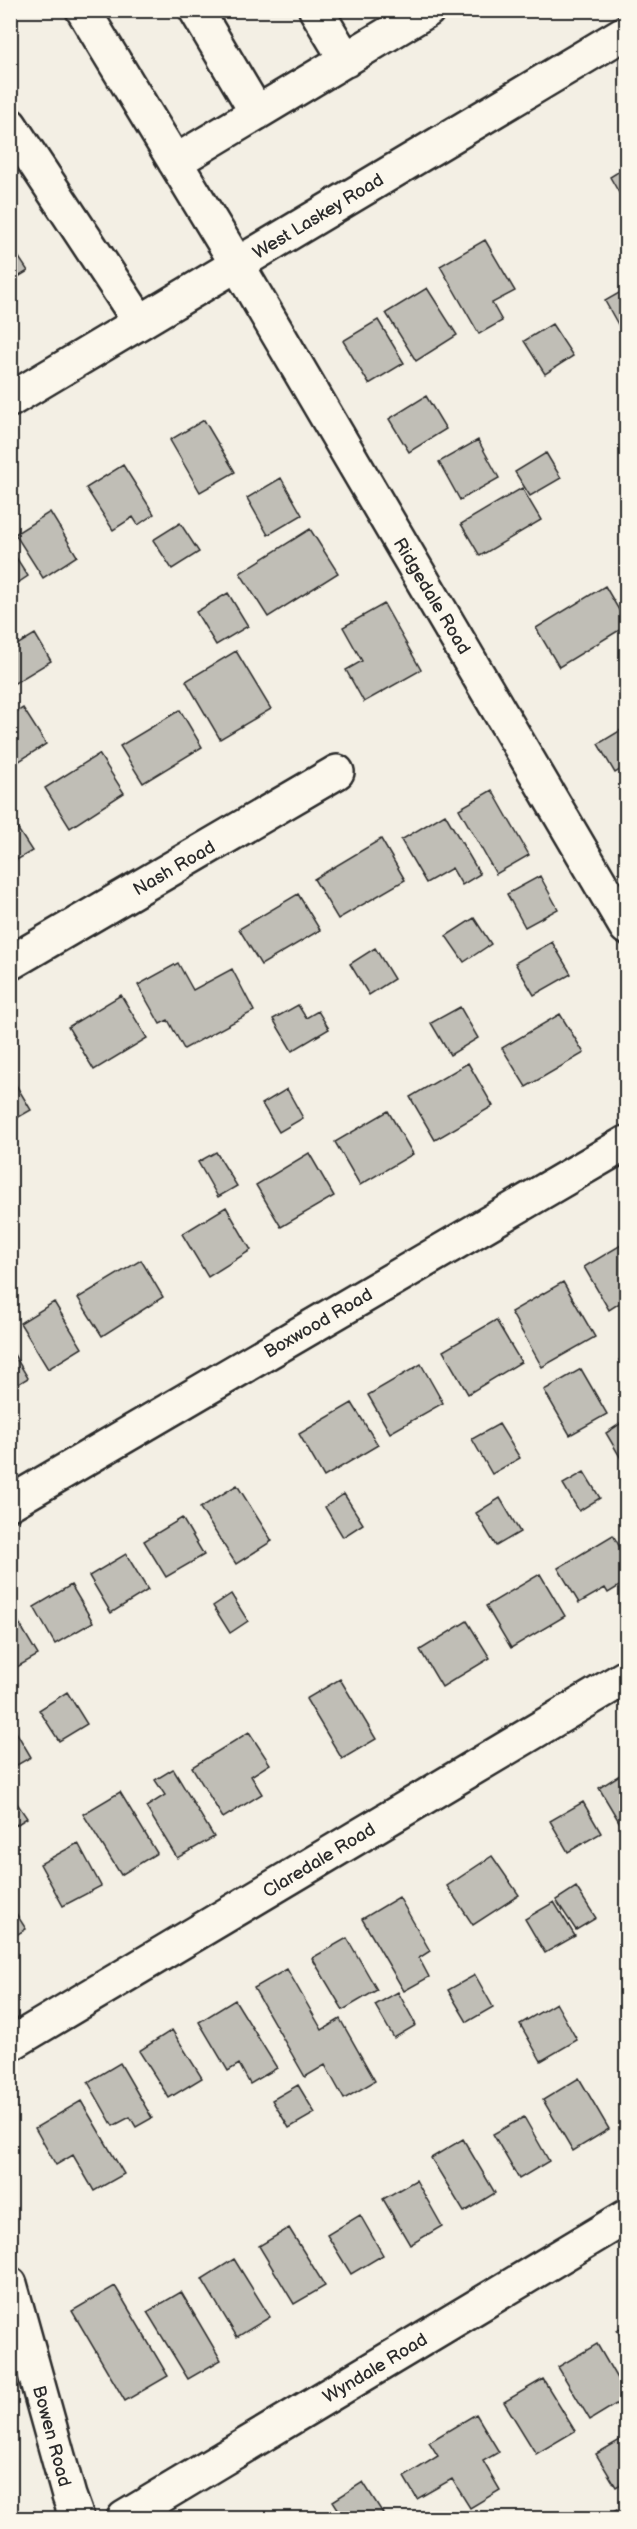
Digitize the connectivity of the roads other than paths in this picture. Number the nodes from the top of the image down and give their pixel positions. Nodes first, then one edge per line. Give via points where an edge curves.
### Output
1 (83, 10) edge
2 (196, 10) edge
3 (316, 10) edge
4 (428, 10) edge
5 (627, 32) edge
6 (346, 60) junction
7 (257, 113) junction
8 (10, 125) edge
9 (175, 162) junction
10 (237, 264) junction
11 (140, 322) junction
12 (10, 400) edge
13 (337, 772) dead end
14 (627, 927) edge
15 (10, 963) edge
16 (627, 1143) edge
17 (10, 1503) edge
18 (627, 1677) edge
19 (10, 2044) edge
20 (627, 2217) edge
21 (10, 2284) edge
22 (77, 2518) edge
23 (124, 2518) edge

1 - 9 street, Ridgedale Road
2 - 7 street
3 - 6 street
4 - 6 street
5 - 10 street, West Laskey Road
6 - 7 street
7 - 9 street
8 - 11 street
9 - 10 street, Ridgedale Road
10 - 11 street, West Laskey Road
10 - 14 street, Ridgedale Road
11 - 12 street, West Laskey Road
13 - 15 street, Nash Road
16 - 17 street, Boxwood Road
18 - 19 street, Claredale Road
20 - 23 street, Wyndale Road
21 - 22 street, Bowen Road

